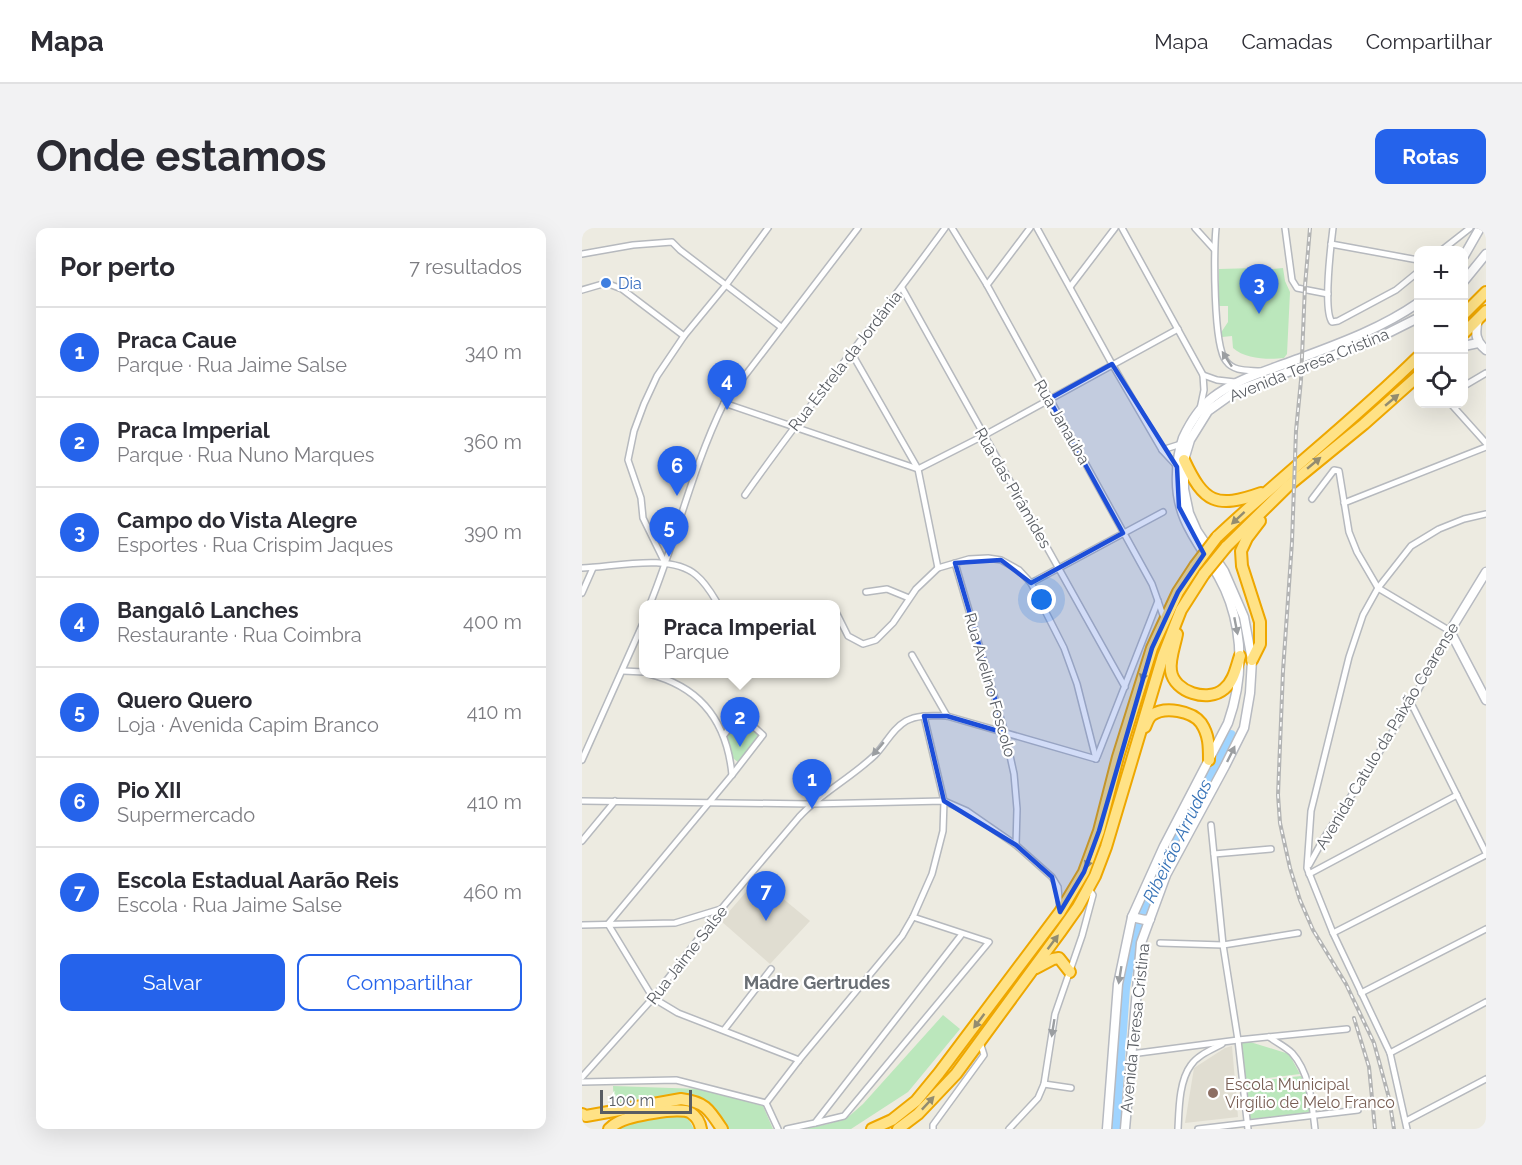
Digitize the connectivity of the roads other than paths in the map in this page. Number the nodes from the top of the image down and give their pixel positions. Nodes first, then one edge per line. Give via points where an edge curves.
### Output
1 (768, 228) edge
2 (858, 228) edge
3 (945, 228) edge
4 (952, 228) edge
5 (1030, 228) edge
6 (1037, 228) edge
7 (1116, 228) edge
8 (1122, 228) edge
9 (1195, 228) edge
10 (1216, 228) edge
11 (1284, 228) edge
12 (1333, 228) edge
13 (1470, 228) edge
14 (1480, 228) edge
15 (1331, 244) junction
16 (1447, 246) edge
17 (1214, 249) junction
18 (1468, 249) edge
19 (582, 254) edge
20 (1486, 254) edge
21 (1414, 259) edge
22 (1414, 276) edge
23 (1468, 276) edge
24 (726, 285) junction
25 (987, 285) junction
26 (1070, 287) junction
27 (902, 288) junction
28 (582, 290) edge
29 (1486, 292) edge
30 (1328, 294) junction
31 (1414, 306) edge
32 (1468, 310) edge
33 (1482, 314) edge
34 (1414, 320) edge
35 (781, 327) junction
36 (1178, 328) junction
37 (1468, 329) edge
38 (1486, 335) edge
39 (684, 336) junction
40 (1478, 343) junction
41 (1468, 345) edge
42 (1486, 350) edge
43 (851, 352) junction
44 (1414, 362) edge
45 (1112, 364) junction
46 (1264, 371) junction
47 (1486, 373) edge
48 (1203, 375) junction
49 (1414, 380) edge
50 (1235, 382) junction
51 (1468, 384) edge
52 (1049, 399) junction
53 (724, 403) junction
54 (1454, 408) edge
55 (1200, 409) junction
56 (793, 428) junction
57 (983, 436) junction
58 (1181, 444) junction
59 (1486, 445) edge
60 (1162, 450) junction
61 (1181, 464) junction
62 (918, 469) junction
63 (1288, 486) junction
64 (1264, 492) junction
65 (745, 495) dead end
66 (1312, 499) dead end
67 (1344, 502) junction
68 (1163, 512) dead end
69 (1486, 514) edge
70 (1123, 533) junction
71 (955, 562) junction
72 (666, 563) junction
73 (582, 568) edge
74 (593, 568) junction
75 (938, 568) junction
76 (1059, 568) junction
77 (1486, 572) edge
78 (1031, 583) junction
79 (1378, 588) junction
80 (866, 592) dead end
81 (582, 593) edge
82 (909, 598) junction
83 (652, 600) edge
84 (716, 600) edge
85 (1158, 601) junction
86 (1181, 610) junction
87 (840, 618) edge
88 (1164, 618) junction
89 (1450, 632) junction
90 (639, 633) edge
91 (912, 655) dead end
92 (1240, 656) junction
93 (1252, 660) junction
94 (623, 671) junction
95 (639, 672) edge
96 (664, 678) edge
97 (1125, 687) junction
98 (1486, 700) edge
99 (1411, 703) junction
100 (924, 716) junction
101 (947, 716) junction
102 (1005, 733) junction
103 (724, 735) junction
104 (1134, 749) junction
105 (1096, 759) junction
106 (582, 760) edge
107 (1209, 760) junction
108 (732, 775) junction
109 (1457, 795) junction
110 (582, 801) edge
111 (615, 801) junction
112 (944, 801) junction
113 (708, 803) junction
114 (811, 804) junction
115 (1211, 825) dead end
116 (582, 841) edge
117 (1016, 845) junction
118 (1271, 849) dead end
119 (1214, 854) junction
120 (1486, 854) edge
121 (1308, 871) junction
122 (1088, 887) junction
123 (722, 908) junction
124 (1060, 912) junction
125 (914, 917) junction
126 (1133, 918) junction
127 (1148, 920) junction
128 (608, 924) junction
129 (582, 925) edge
130 (1486, 929) edge
131 (1298, 933) dead end
132 (1333, 933) junction
133 (962, 934) junction
134 (1160, 943) dead end
135 (1223, 945) junction
136 (771, 969) dead end
137 (1031, 972) junction
138 (1070, 972) junction
139 (1361, 993) junction
140 (653, 998) junction
141 (1486, 1002) edge
142 (1347, 1029) dead end
143 (724, 1030) junction
144 (1269, 1037) junction
145 (980, 1040) junction
146 (1238, 1040) junction
147 (1226, 1042) junction
148 (1390, 1053) junction
149 (1130, 1054) junction
150 (799, 1060) junction
151 (582, 1077) edge
152 (1486, 1079) edge
153 (582, 1082) edge
154 (1044, 1084) junction
155 (1071, 1088) dead end
156 (766, 1103) junction
157 (1358, 1110) dead end
158 (582, 1114) edge
159 (1313, 1114) junction
160 (1406, 1121) junction
161 (1247, 1122) junction
162 (815, 1123) junction
163 (609, 1129) edge
164 (701, 1129) edge
165 (722, 1129) edge
166 (778, 1129) edge
167 (787, 1129) edge
168 (872, 1129) edge
169 (898, 1129) edge
170 (933, 1129) edge
171 (1010, 1129) edge
172 (1107, 1129) edge
173 (1125, 1129) edge
174 (1178, 1129) edge
175 (1198, 1129) edge
176 (1248, 1129) edge
177 (1314, 1129) edge
178 (1407, 1129) edge

1 - 24 street
2 - 35 street
3 - 27 street, Rua Estrela da Jordânia
4 - 25 street, Rua Janaúba
5 - 25 street
6 - 26 street
7 - 26 street
8 - 36 street
9 - 17 street
10 - 17 street
11 - 30 street via 1292,280 1298,288
12 - 15 street
13 - 16 street
14 - 18 main road
15 - 21 street
15 - 30 street
46 -> 17 street via 1234,369 1225,360 1219,342
19 - 24 street via 672,242
20 - 23 main road
22 - 30 street via 1338,321 1329,318
24 - 35 street
24 - 39 street
25 - 52 street, Rua Janaúba
26 - 45 street
27 - 43 street, Rua Estrela da Jordânia
27 - 57 street, Rua das Pirâmides
28 - 39 street via 606,283 622,289
29 - 32 highway
31 - 46 main road, Avenida Teresa Cristina via 1368,332
33 - 37 highway
33 - 40 main road via 1476,328
34 - 61 main road, Avenida Teresa Cristina via 1370,342 1236,391 1208,411
35 - 53 street
36 - 45 street
36 - 48 street
38 - 40 main road
39 - 72 street via 647,397 628,460 641,498 643,518
40 - 41 main road
40 - 42 main road
43 - 56 street, Rua Estrela da Jordânia
43 - 62 street
44 - 64 highway
45 - 52 street
45 - 60 street
46 - 50 main road, Avenida Teresa Cristina
47 - 51 street
48 - 50 street
48 - 55 street
63 -> 49 highway
50 - 55 main road, Avenida Teresa Cristina
52 - 57 street
52 - 70 street, Rua Janaúba
53 - 56 street
53 - 72 street via 695,470
54 - 59 street
55 - 58 main road, Avenida Teresa Cristina
56 - 62 street
56 - 65 street, Rua Estrela da Jordânia
57 - 62 street
57 - 76 street, Rua das Pirâmides
58 - 60 street
58 - 61 main road, Avenida Teresa Cristina
59 - 67 street
60 - 61 street
61 - 64 highway via 1213,499 1232,502
61 -> 92 main road, Avenida Teresa Cristina via 1176,489 1179,507 1230,602
61 - 93 main road, Avenida Teresa Cristina via 1189,513 1235,594 1250,640
62 - 75 street
63 - 86 highway, bridge via 1226,547
63 - 93 highway via 1241,551 1260,622 1260,644
64 -> 88 highway, bridge via 1217,537
66 - 67 street via 1334,470 1339,471
67 - 79 street via 1349,532
68 - 70 street
69 - 79 street via 1439,529 1411,546
70 - 76 street
70 - 85 street, Rua Janaúba
71 - 75 street
71 - 78 street via 1001,560 1019,570
71 - 102 street, Rua Avelino Foscolo
72 - 74 street
72 - 83 street
72 - 84 street via 695,573
73 - 74 street
74 - 81 street
75 - 82 street
76 - 78 street
76 - 97 street, Rua das Pirâmides
77 - 89 main road, Avenida Catulo da Paixão Cearense
78 - 105 street via 1064,648
79 - 89 street
79 - 121 street via 1363,615 1349,657 1311,811
80 - 82 street via 887,589
82 - 87 street via 876,640 863,644 848,636
85 - 88 street, Rua Janaúba
85 - 97 street
86 - 92 highway via 1170,669 1180,686 1200,695 1217,694 1232,680
86 - 104 highway
88 -> 124 highway via 1118,757 1100,831 1084,872
89 - 98 main road
89 - 99 street, Avenida Catulo da Paixão Cearense
90 - 94 street
91 - 101 street
92 - 107 main road, Avenida Teresa Cristina via 1235,703
127 -> 93 main road, Avenida Teresa Cristina via 1166,875 1244,728
94 - 95 street
94 - 106 street
96 - 103 street via 700,700
97 - 105 street
99 - 109 street
99 - 121 street, Avenida Catulo da Paixão Cearense via 1324,838
100 - 101 street
100 - 112 street
100 -> 114 street, Rua Jaime Salse via 904,722 875,755
101 - 102 street
102 - 105 street
102 - 117 street, Rua Avelino Foscolo via 1014,774
103 - 108 street
103 - 108 street via 731,725 753,726 763,735
104 - 107 highway via 1151,716 1170,711 1199,721 1208,739
104 - 122 highway via 1106,847
107 - 126 main road, Avenida Teresa Cristina via 1164,846
108 - 113 street
109 - 120 street
109 - 121 street
110 - 111 street
111 - 113 street
111 - 116 street
112 - 114 street
112 - 117 street via 967,811
112 - 125 street via 943,831 932,874
113 - 114 street
113 - 128 street
114 - 123 street, Rua Jaime Salse
115 - 119 street
117 - 124 street via 1052,877 1058,887
118 - 119 street
119 - 135 street
120 - 132 street
121 - 132 street
137 -> 122 highway
122 - 138 street via 1092,895
123 - 128 street via 675,923
123 - 140 street, Rua Jaime Salse
124 -> 168 highway via 916,1101 892,1120
125 - 133 street
125 - 150 street
126 - 127 main road
126 -> 172 main road, Avenida Teresa Cristina via 1118,984
127 - 149 main road, Avenida Teresa Cristina via 1141,943
128 - 129 street
128 - 140 street
130 - 139 street
131 - 135 street
132 - 139 street
133 - 162 street
133 - 162 street via 989,942 844,1116
134 - 135 street
135 - 146 street
136 - 143 street
137 - 138 highway via 1059,958
137 - 145 highway
138 -> 154 street via 1055,1014
139 - 148 street
140 - 143 street via 666,1008
140 - 151 street, Rua Jaime Salse
141 - 148 street
142 - 144 street
143 - 150 street
144 - 146 street
144 - 159 street via 1291,1052 1302,1068
169 -> 145 highway via 956,1074
145 - 170 street via 984,1055
146 - 147 street
146 - 161 street
147 - 149 street
147 - 174 street via 1190,1065
148 - 160 street
149 - 173 main road, Avenida Teresa Cristina
150 - 156 street
152 - 160 street
153 - 156 street via 676,1080
154 - 155 street
154 - 171 street via 1038,1098
156 - 166 street
157 - 159 street
158 - 165 highway via 691,1100 706,1106
159 - 161 street
159 - 177 street
160 - 178 street
161 - 175 street
161 - 176 street
162 - 167 street
163 - 164 highway via 629,1118 681,1110 690,1112

